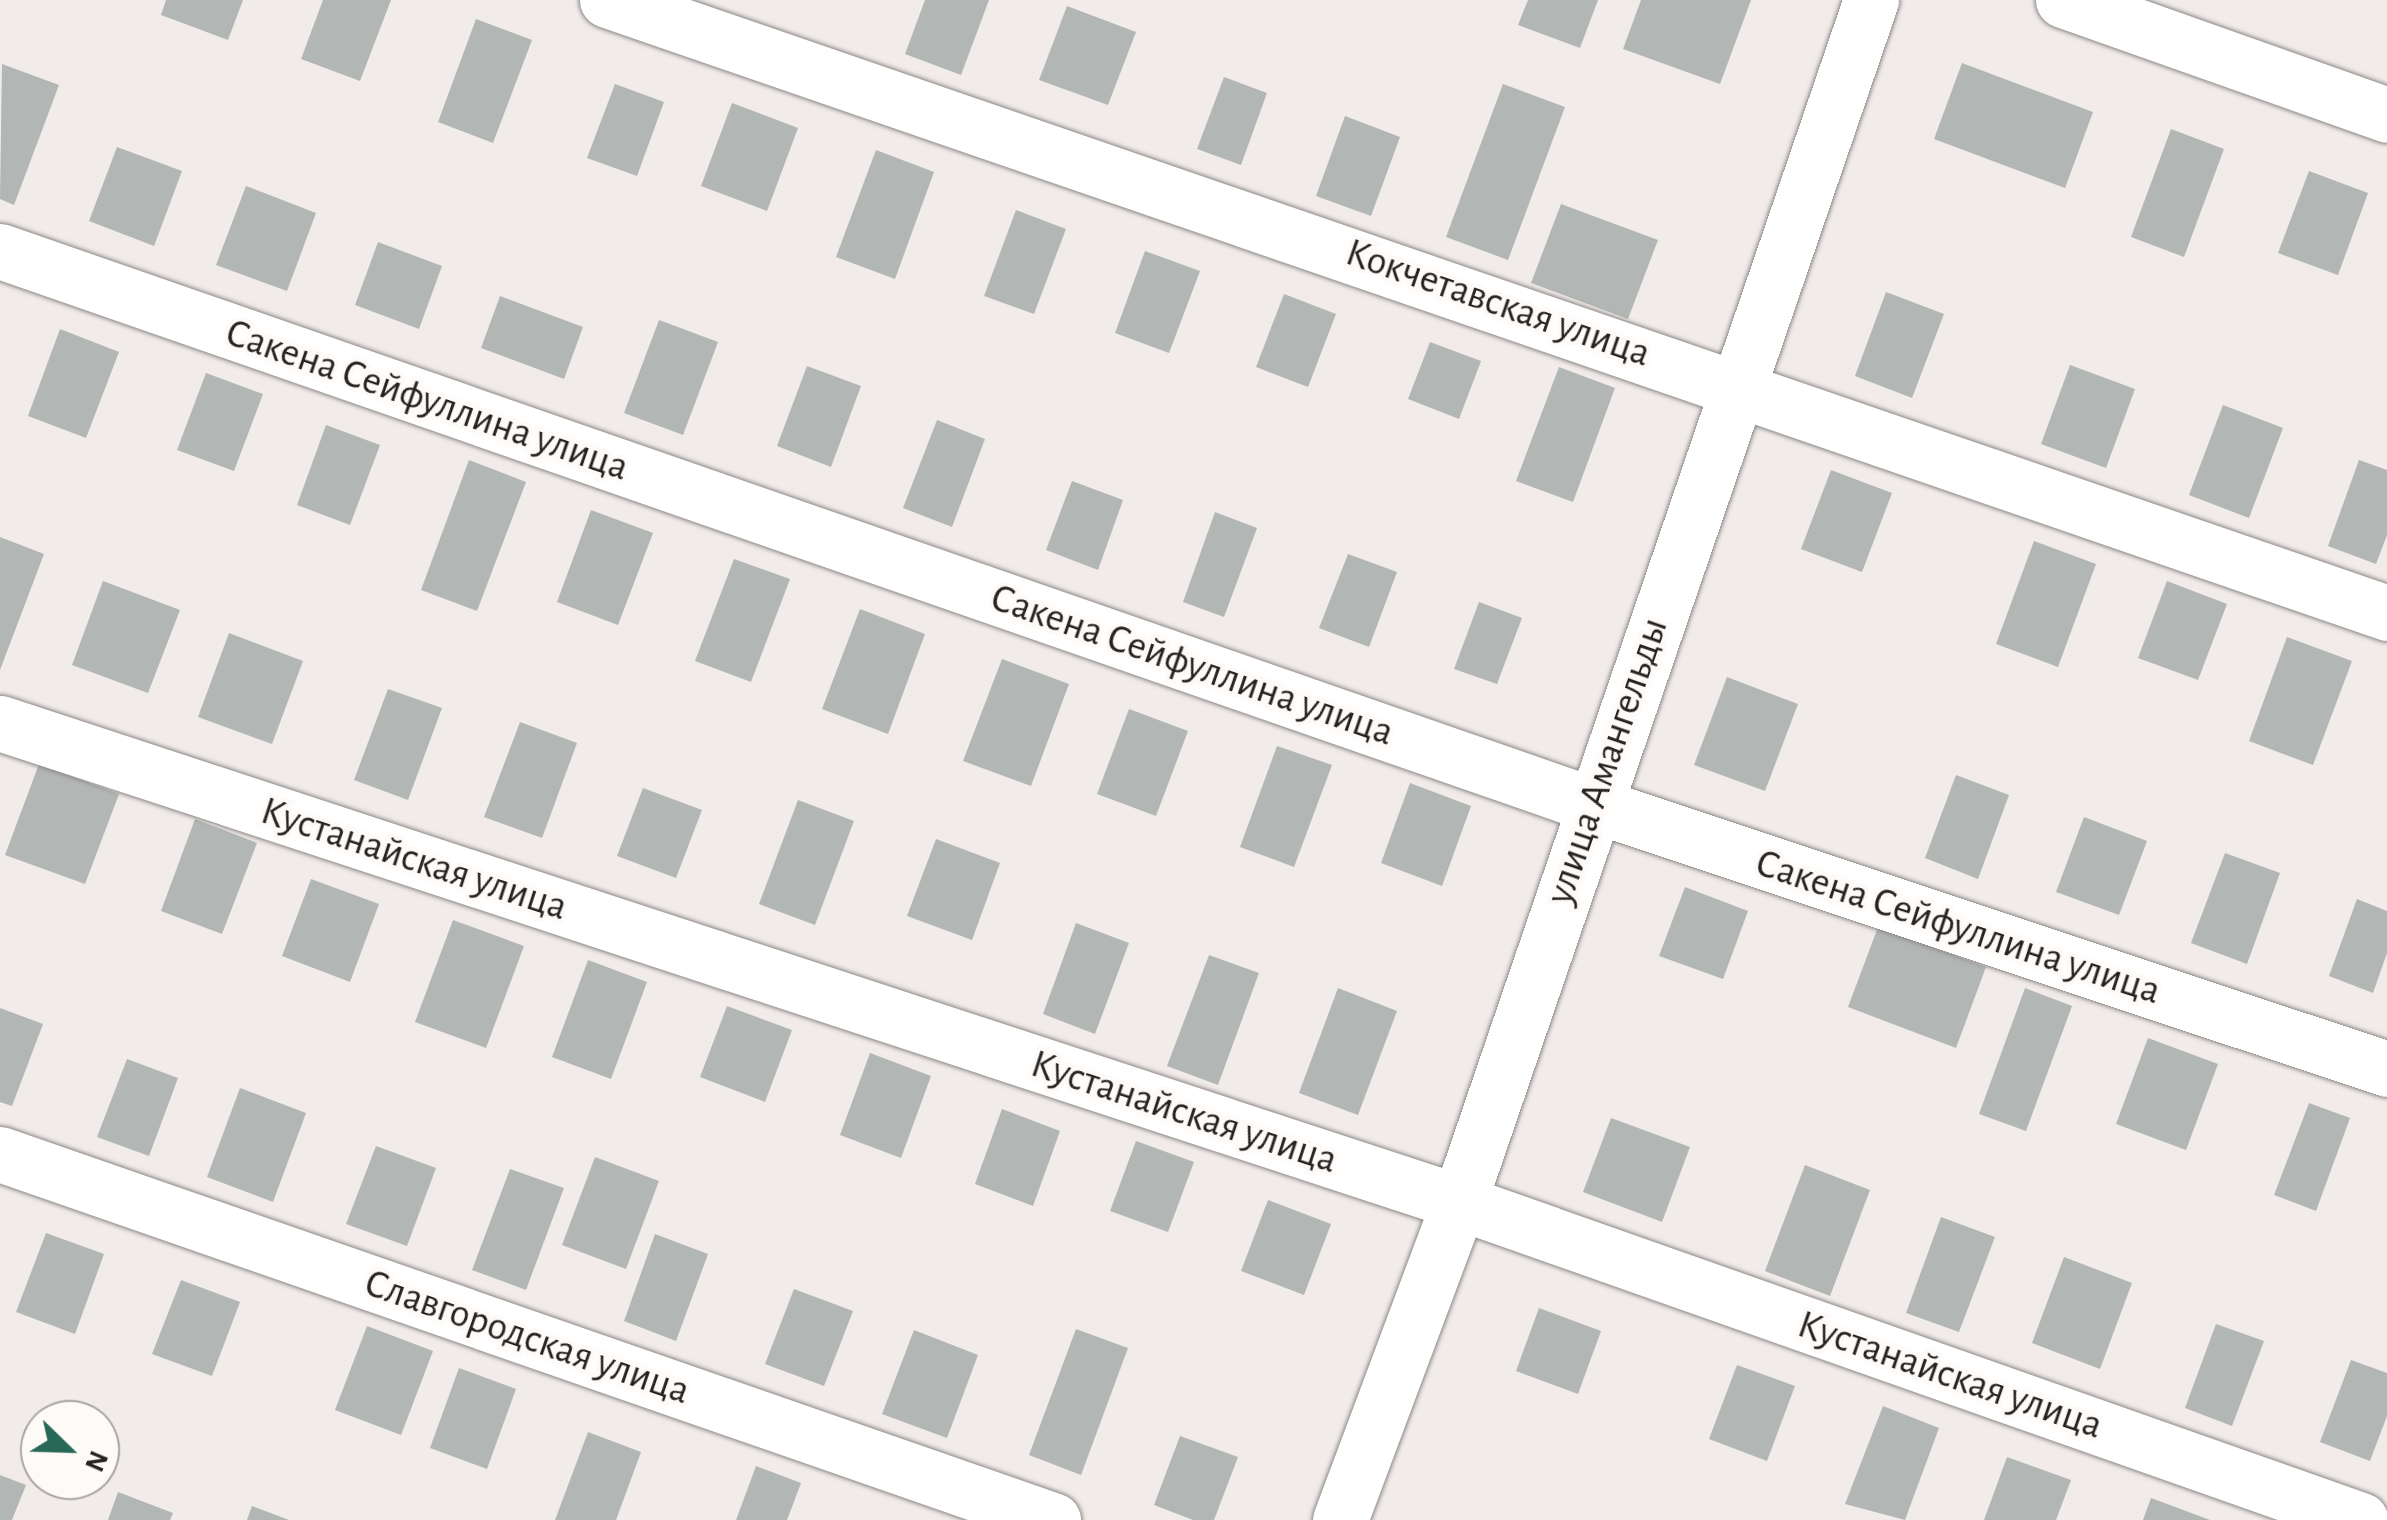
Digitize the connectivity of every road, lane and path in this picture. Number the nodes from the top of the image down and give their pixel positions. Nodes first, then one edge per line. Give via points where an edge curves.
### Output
1 (607, 0) edge
2 (1871, 0) edge
3 (2062, 0) edge
4 (2387, 115) edge
5 (0, 251) edge
6 (1737, 384) junction
7 (2387, 613) edge
8 (0, 723) edge
9 (1591, 804) junction
10 (2387, 1070) edge
11 (0, 1154) edge
12 (1459, 1202) junction
13 (1053, 1520) edge
14 (1340, 1520) edge
15 (2361, 1520) edge

1 - 6 street, Кокчетавская улица
2 - 6 street, улица Амангельды
3 - 4 street
5 - 9 street, Сакена Сейфуллина улица
6 - 7 street, Кокчетавская улица
6 - 9 street, улица Амангельды
8 - 12 street, Кустанайская улица
9 - 10 street, Сакена Сейфуллина улица
9 - 12 street, улица Амангельды
11 - 13 street, Славгородская улица
12 - 14 street, улица Амангельды
12 - 15 street, Кустанайская улица

